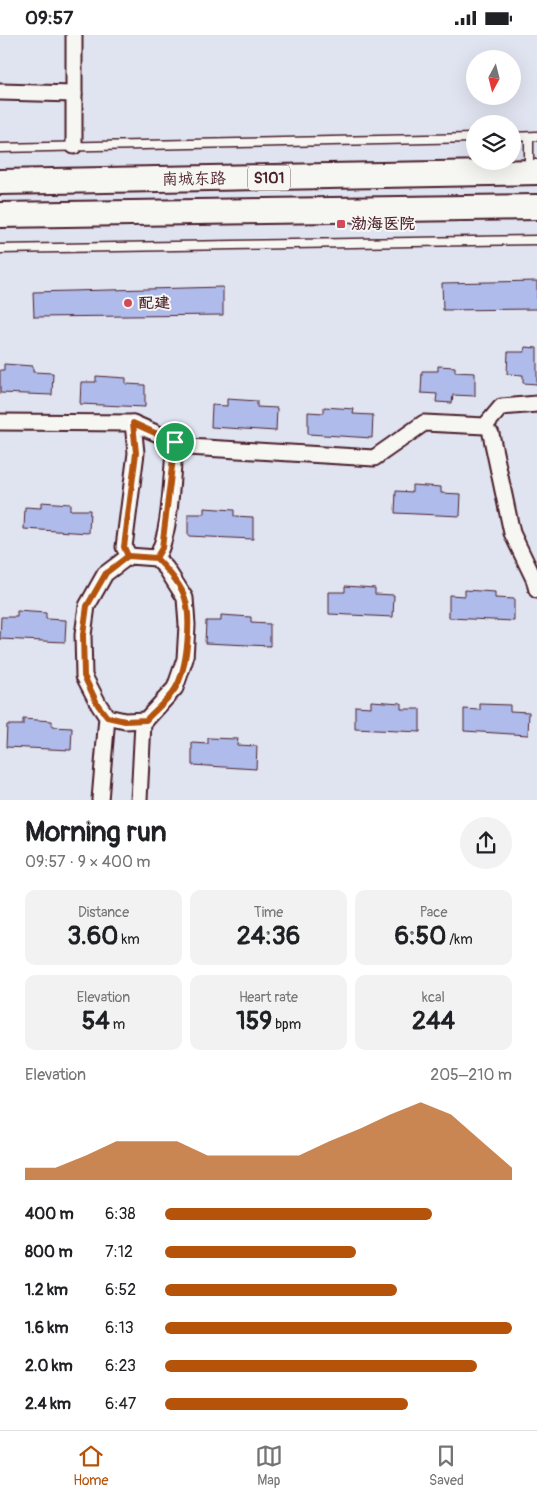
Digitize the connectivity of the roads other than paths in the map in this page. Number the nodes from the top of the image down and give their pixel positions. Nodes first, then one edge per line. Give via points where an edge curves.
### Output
1 (74, 35) edge
2 (0, 92) edge
3 (74, 94) junction
4 (533, 136) edge
5 (466, 138) edge
6 (74, 147) junction
7 (0, 148) edge
8 (533, 172) edge
9 (380, 176) junction
10 (0, 183) edge
11 (537, 207) edge
12 (381, 209) junction
13 (0, 215) edge
14 (537, 240) edge
15 (0, 249) edge
16 (537, 404) edge
17 (0, 422) edge
18 (133, 423) junction
19 (491, 434) dead end
20 (175, 442) junction
21 (128, 556) junction
22 (156, 558) junction
23 (537, 590) edge
24 (107, 717) junction
25 (146, 720) junction
26 (100, 800) edge
27 (139, 800) edge

1 - 3 street
2 - 3 street
3 - 6 street
4 - 8 lane
5 - 6 lane
6 - 7 lane
8 - 9 main road, 南城东路 / S101
9 - 10 main road, 南城东路 / S101
9 - 12 main road
11 - 12 main road, 南城东路 / S101
12 - 13 main road, 南城东路 / S101
14 - 15 lane
16 - 20 street via 502,407 485,426 424,423 374,458 188,447
17 - 18 street
18 - 20 street
18 - 21 street via 136,453 124,547
19 - 23 street via 512,533
20 - 22 street via 166,525 162,548
21 - 22 street
21 - 24 street via 106,573 96,590 87,606 83,635 84,676
22 - 25 street via 185,598 188,625 185,659 175,688
24 - 25 street via 125,721
24 - 26 street
25 - 27 street

